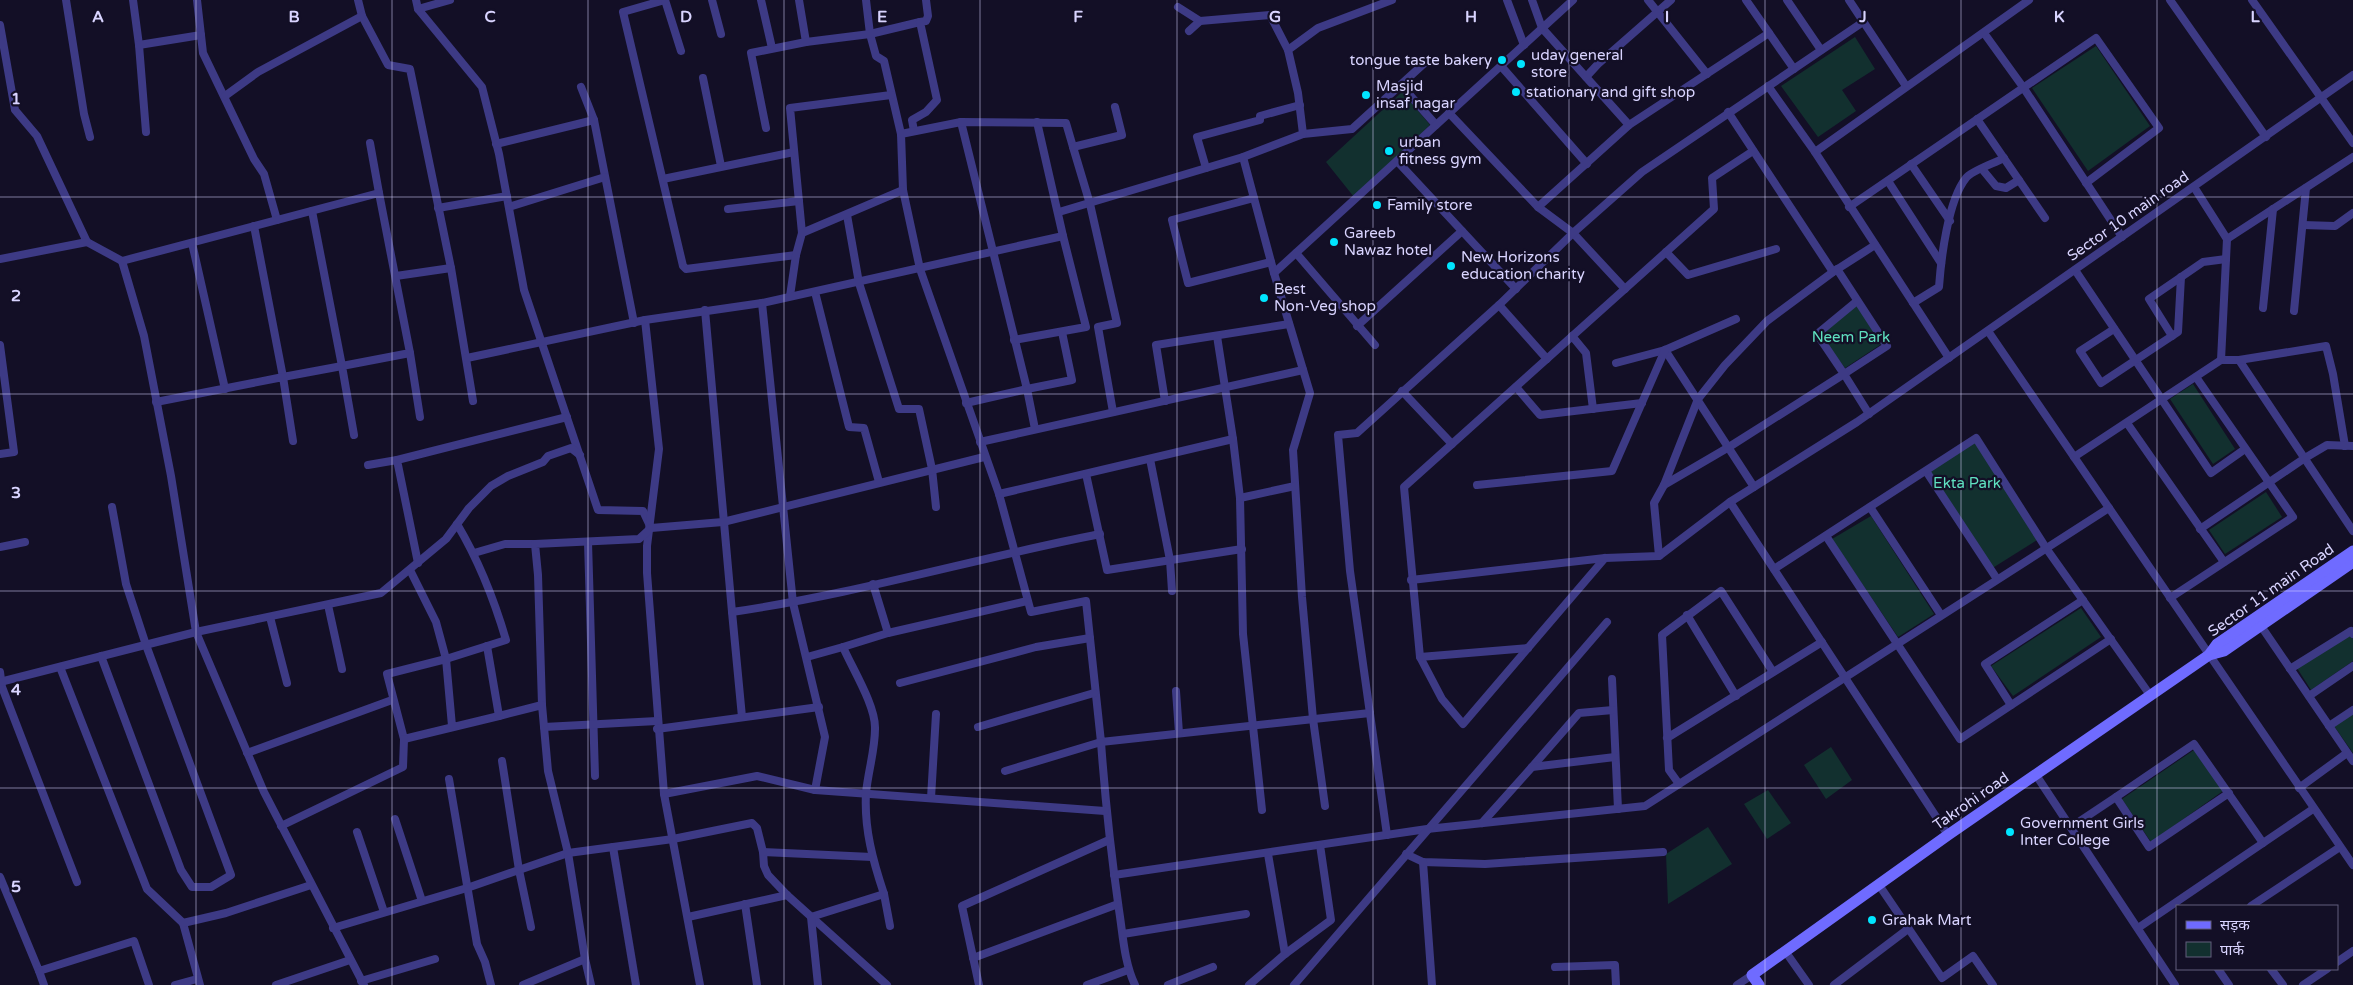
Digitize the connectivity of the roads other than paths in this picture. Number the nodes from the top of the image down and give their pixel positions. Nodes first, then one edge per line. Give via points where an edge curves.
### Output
1 (66, 0) edge
2 (133, 0) edge
3 (197, 0) edge
4 (358, 0) edge
5 (416, 0) edge
6 (450, 0) edge
7 (665, 0) edge
8 (712, 0) edge
9 (761, 0) edge
10 (799, 0) edge
11 (866, 0) edge
12 (926, 0) edge
13 (1392, 0) edge
14 (1506, 0) edge
15 (1532, 0) edge
16 (1574, 0) edge
17 (1648, 0) edge
18 (1671, 0) edge
19 (1746, 0) edge
20 (1787, 0) edge
21 (1849, 0) edge
22 (2029, 0) edge
23 (2170, 0) edge
24 (2252, 0) edge
25 (1178, 8) dead end
26 (418, 9) junction
27 (1659, 11) junction
28 (362, 16) junction
29 (1200, 21) junction
30 (920, 22) junction
31 (1863, 22) junction
32 (0, 25) edge
33 (1542, 28) junction
34 (1189, 31) dead end
35 (1769, 33) junction
36 (1984, 33) junction
37 (721, 34) dead end
38 (870, 34) junction
39 (201, 35) junction
40 (806, 42) junction
41 (139, 45) junction
42 (1524, 45) junction
43 (772, 48) junction
44 (1288, 50) junction
45 (1821, 50) junction
46 (681, 51) dead end
47 (1429, 60) dead end
48 (1501, 66) junction
49 (1794, 68) junction
50 (1707, 74) junction
51 (2353, 76) edge
52 (1586, 77) junction
53 (703, 78) dead end
54 (1400, 85) junction
55 (1768, 86) junction
56 (1906, 86) junction
57 (580, 87) dead end
58 (2023, 87) junction
59 (891, 95) junction
60 (225, 96) junction
61 (2322, 97) junction
62 (1300, 105) junction
63 (1115, 107) dead end
64 (1728, 112) junction
65 (1449, 113) junction
66 (1977, 119) junction
67 (594, 120) junction
68 (961, 122) junction
69 (1037, 122) junction
70 (1436, 125) junction
71 (1629, 125) junction
72 (766, 128) dead end
73 (914, 131) junction
74 (146, 132) dead end
75 (901, 134) junction
76 (1303, 134) junction
77 (2266, 136) junction
78 (90, 137) dead end
79 (370, 143) dead end
80 (2353, 143) edge
81 (496, 144) junction
82 (1073, 147) junction
83 (1753, 150) junction
84 (794, 152) junction
85 (1815, 152) junction
86 (1243, 157) junction
87 (2353, 157) edge
88 (2004, 158) junction
89 (1397, 161) junction
90 (1587, 164) junction
91 (1911, 164) junction
92 (721, 166) junction
93 (1206, 168) junction
94 (1982, 169) junction
95 (605, 177) junction
96 (663, 179) junction
97 (2019, 180) junction
98 (1888, 181) junction
99 (2086, 183) junction
100 (2194, 187) junction
101 (2306, 188) junction
102 (903, 190) junction
103 (379, 192) junction
104 (507, 196) junction
105 (1254, 198) junction
106 (799, 201) junction
107 (1090, 204) junction
108 (509, 207) junction
109 (1538, 207) junction
110 (1849, 207) junction
111 (438, 208) junction
112 (728, 209) dead end
113 (2273, 209) junction
114 (312, 211) junction
115 (1059, 212) junction
116 (2353, 213) edge
117 (847, 215) junction
118 (2045, 218) dead end
119 (277, 220) junction
120 (1950, 221) junction
121 (2302, 224) junction
122 (254, 226) junction
123 (1462, 231) junction
124 (802, 233) junction
125 (1573, 233) junction
126 (1064, 236) junction
127 (2122, 238) junction
128 (2227, 239) junction
129 (87, 242) junction
130 (192, 242) junction
131 (1875, 245) junction
132 (1776, 249) dead end
133 (992, 251) junction
134 (1666, 252) junction
135 (1296, 253) junction
136 (796, 255) junction
137 (0, 259) edge
138 (2226, 259) junction
139 (122, 261) junction
140 (1271, 262) junction
141 (1941, 263) junction
142 (451, 268) junction
143 (920, 269) junction
144 (1835, 270) junction
145 (2075, 270) junction
146 (1274, 273) junction
147 (396, 276) junction
148 (2181, 277) junction
149 (859, 283) junction
150 (1625, 289) junction
151 (1516, 290) junction
152 (815, 292) junction
153 (790, 296) junction
154 (1857, 301) junction
155 (762, 303) junction
156 (1913, 303) junction
157 (1499, 305) junction
158 (2263, 308) dead end
159 (705, 310) junction
160 (2294, 311) dead end
161 (1736, 319) dead end
162 (645, 320) junction
163 (634, 323) junction
164 (1289, 324) junction
165 (1358, 326) junction
166 (1086, 327) junction
167 (1098, 327) junction
168 (2114, 329) junction
169 (1988, 330) junction
170 (1062, 332) junction
171 (1217, 336) junction
172 (1572, 336) junction
173 (2172, 336) junction
174 (1014, 340) junction
175 (541, 343) junction
176 (0, 345) edge
177 (1375, 345) dead end
178 (1665, 350) junction
179 (410, 353) junction
180 (467, 358) junction
181 (1949, 358) junction
182 (1547, 359) junction
183 (2135, 360) junction
184 (2221, 360) junction
185 (2238, 360) junction
186 (1616, 363) dead end
187 (342, 366) junction
188 (1303, 370) junction
189 (1844, 374) junction
190 (283, 377) junction
191 (2196, 377) junction
192 (1516, 387) junction
193 (1224, 388) junction
194 (1027, 389) junction
195 (225, 390) junction
196 (1402, 391) junction
197 (1698, 399) junction
198 (1165, 400) junction
199 (2161, 400) junction
200 (473, 401) dead end
201 (156, 402) junction
202 (966, 403) junction
203 (1642, 403) junction
204 (1593, 409) junction
205 (1113, 412) junction
206 (1869, 414) junction
207 (420, 417) dead end
208 (567, 417) junction
209 (2127, 423) junction
210 (1035, 429) junction
211 (354, 434) dead end
212 (1234, 439) junction
213 (293, 441) dead end
214 (980, 442) junction
215 (1452, 444) junction
216 (2349, 446) edge
217 (1729, 447) junction
218 (2246, 449) junction
219 (0, 454) edge
220 (580, 455) junction
221 (984, 457) junction
222 (2074, 457) junction
223 (2304, 458) junction
224 (1150, 459) junction
225 (397, 460) junction
226 (368, 465) dead end
227 (932, 470) junction
228 (1926, 470) junction
229 (1086, 474) junction
230 (879, 482) junction
231 (2269, 482) junction
232 (1477, 485) dead end
233 (1664, 485) junction
234 (1295, 486) junction
235 (1754, 487) junction
236 (999, 494) junction
237 (1240, 498) junction
238 (1730, 502) junction
239 (112, 506) dead end
240 (782, 506) junction
241 (936, 507) dead end
242 (1870, 507) junction
243 (2109, 508) junction
244 (723, 522) junction
245 (457, 524) junction
246 (651, 528) junction
247 (2200, 529) junction
248 (2353, 531) edge
249 (1100, 534) junction
250 (1826, 536) junction
251 (25, 542) dead end
252 (588, 542) junction
253 (535, 544) junction
254 (0, 547) edge
255 (2046, 548) junction
256 (1242, 549) junction
257 (1015, 551) junction
258 (2353, 551) edge
259 (474, 553) junction
260 (1658, 556) junction
261 (1605, 558) junction
262 (1170, 560) junction
263 (2224, 562) junction
264 (2353, 562) edge
265 (418, 563) junction
266 (410, 570) junction
267 (1774, 570) junction
268 (1997, 579) junction
269 (1411, 580) junction
270 (873, 584) junction
271 (1172, 591) dead end
272 (2170, 598) junction
273 (2083, 600) junction
274 (1027, 601) junction
275 (793, 603) junction
276 (328, 605) junction
277 (732, 612) junction
278 (1687, 615) junction
279 (1941, 615) junction
280 (270, 617) junction
281 (1607, 622) dead end
282 (2261, 626) junction
283 (2352, 631) edge
284 (196, 632) junction
285 (888, 633) junction
286 (1090, 638) junction
287 (2111, 640) junction
288 (1822, 642) junction
289 (1897, 643) junction
290 (146, 645) junction
291 (488, 646) junction
292 (843, 647) junction
293 (1528, 648) junction
294 (2208, 655) junction
295 (101, 656) junction
296 (806, 657) junction
297 (1420, 657) junction
298 (446, 659) junction
299 (60, 666) junction
300 (2353, 666) edge
301 (342, 669) dead end
302 (2290, 669) junction
303 (0, 672) edge
304 (1773, 672) junction
305 (1844, 676) junction
306 (1612, 679) dead end
307 (1, 682) edge
308 (286, 683) dead end
309 (900, 683) dead end
310 (1176, 691) dead end
311 (1094, 692) junction
312 (2150, 695) junction
313 (1736, 696) junction
314 (2309, 696) junction
315 (392, 700) junction
316 (542, 705) junction
317 (2011, 705) junction
318 (819, 706) junction
319 (1613, 710) junction
320 (2353, 710) edge
321 (1370, 713) junction
322 (936, 714) dead end
323 (499, 716) junction
324 (742, 717) junction
325 (1313, 719) junction
326 (592, 724) junction
327 (657, 725) junction
328 (1253, 725) junction
329 (452, 726) junction
330 (544, 726) junction
331 (2329, 726) junction
332 (978, 727) dead end
333 (1179, 733) junction
334 (404, 738) junction
335 (1667, 738) junction
336 (1101, 742) junction
337 (247, 753) junction
338 (2347, 753) junction
339 (1615, 757) junction
340 (502, 761) dead end
341 (2353, 762) edge
342 (1532, 767) junction
343 (1005, 771) dead end
344 (2036, 775) junction
345 (595, 776) dead end
346 (449, 779) dead end
347 (1679, 784) junction
348 (2299, 788) junction
349 (815, 790) junction
350 (866, 793) junction
351 (2229, 793) junction
352 (664, 794) junction
353 (2116, 797) junction
354 (931, 798) junction
355 (1325, 806) dead end
356 (1618, 809) junction
357 (2313, 809) junction
358 (1262, 810) dead end
359 (1106, 811) junction
360 (395, 819) dead end
361 (1482, 823) junction
362 (281, 826) junction
363 (2071, 827) junction
364 (1427, 829) junction
365 (357, 832) dead end
366 (1387, 835) junction
367 (1948, 835) junction
368 (673, 839) junction
369 (1109, 840) junction
370 (2264, 843) junction
371 (1320, 845) junction
372 (613, 847) junction
373 (2340, 847) junction
374 (763, 852) junction
375 (1663, 852) dead end
376 (568, 853) junction
377 (1268, 854) junction
378 (1406, 854) junction
379 (872, 857) junction
380 (1423, 862) junction
381 (2353, 865) edge
382 (519, 870) junction
383 (1114, 875) junction
384 (0, 877) edge
385 (77, 882) dead end
386 (311, 885) junction
387 (1879, 885) junction
388 (467, 888) junction
389 (884, 894) junction
390 (787, 895) junction
391 (422, 901) junction
392 (745, 904) junction
393 (1118, 904) junction
394 (2176, 905) edge
395 (2253, 905) edge
396 (384, 912) junction
397 (1246, 914) dead end
398 (688, 917) junction
399 (811, 917) junction
400 (183, 924) junction
401 (890, 926) dead end
402 (531, 927) dead end
403 (333, 928) junction
404 (2138, 928) junction
405 (1908, 929) junction
406 (1123, 934) junction
407 (1785, 951) junction
408 (2353, 951) edge
409 (1285, 954) junction
410 (435, 958) dead end
411 (973, 958) junction
412 (585, 959) junction
413 (350, 960) junction
414 (2338, 961) edge
415 (1213, 967) dead end
416 (1555, 967) dead end
417 (1128, 970) junction
418 (2219, 970) edge
419 (2272, 970) edge
420 (2326, 970) edge
421 (39, 971) junction
422 (1752, 975) junction
423 (199, 982) edge
424 (1944, 982) edge
425 (362, 983) edge
426 (44, 985) edge
427 (149, 985) edge
428 (175, 985) edge
429 (276, 985) edge
430 (491, 985) edge
431 (522, 985) edge
432 (591, 985) edge
433 (636, 985) edge
434 (700, 985) edge
435 (757, 985) edge
436 (818, 985) edge
437 (887, 985) edge
438 (979, 985) edge
439 (1087, 985) edge
440 (1135, 985) edge
441 (1168, 985) edge
442 (1249, 985) edge
443 (1294, 985) edge
444 (1432, 985) edge
445 (1616, 985) edge
446 (1737, 985) edge
447 (1759, 985) edge
448 (1809, 985) edge
449 (1834, 985) edge
450 (1993, 985) edge
451 (2175, 985) edge
452 (2229, 985) edge
453 (2283, 985) edge
454 (2303, 985) edge

1 - 78 street
2 - 41 street
3 - 39 street
4 - 28 street
5 - 26 street
6 - 26 street
7 - 46 street
7 - 96 street via 623,12
8 - 37 street
9 - 43 street
10 - 40 street
11 - 38 street
12 - 30 street via 928,16 926,21
13 - 44 street via 1318,28
14 - 42 street
15 - 33 street
16 - 33 street
17 - 27 street
18 - 27 street
19 - 35 street
20 - 45 street
21 - 31 street
22 - 36 street
23 - 77 street
24 - 61 street
25 - 29 street
26 - 81 street via 482,87
27 - 50 street
27 - 52 street
28 - 60 street via 258,72
28 - 111 street via 388,65 410,69
29 - 34 street
29 - 44 street via 1270,15
30 - 38 street
30 - 73 street via 937,100 912,120
31 - 45 street
31 - 56 street
32 - 129 street via 15,110 37,136
33 - 42 street
33 - 52 street
35 - 49 street
35 - 50 street
36 - 56 street
36 - 58 street
38 - 40 street
38 - 59 street via 876,56 884,60
39 - 41 street
39 - 60 street via 203,53
40 - 43 street
41 - 74 street
42 - 48 street
43 - 72 street via 751,53
44 - 62 street
45 - 49 street
47 - 54 street
48 - 65 street
48 - 90 street
49 - 55 street
50 - 71 street
51 - 61 street, Sector 10 main road
52 - 71 street
53 - 92 street
54 - 70 street
54 - 76 street via 1352,129
55 - 64 street
55 - 85 street
56 - 85 street
57 - 67 street
58 - 66 street
58 - 99 street
58 - 99 street via 2096,38 2159,128
59 - 75 street
59 - 84 street via 790,108
60 - 119 street via 264,174
61 - 77 street, Sector 10 main road
61 - 80 street
62 - 76 street
62 - 93 street via 1197,137
63 - 82 street via 1122,135
64 - 83 street
64 - 125 street via 1642,172
65 - 70 street
65 - 109 street
66 - 88 street
66 - 91 street
67 - 81 street
67 - 95 street
68 - 69 street
68 - 73 street
68 - 133 street
69 - 82 street via 1066,123
69 - 115 street
70 - 89 street
71 - 90 street
73 - 75 street
75 - 102 street
76 - 86 street
77 - 100 street, Sector 10 main road
79 - 103 street
81 - 104 street
82 - 107 street
83 - 134 street via 1712,178 1714,208
83 - 144 street
84 - 92 street
84 - 106 street
85 - 110 street
86 - 93 street
86 - 105 street
87 - 101 street
88 - 94 street
88 - 97 street
89 - 123 street
89 - 135 street
90 - 109 street
91 - 98 street
91 - 120 street
92 - 96 street
93 - 107 street
94 - 97 street via 1996,186 2006,188
94 - 120 street via 1966,177 1954,202
95 - 108 street
95 - 163 street
96 - 136 street via 686,269
97 - 118 street
98 - 110 street
98 - 141 street
99 - 127 street
100 - 127 street, Sector 10 main road
100 - 128 street
101 - 113 street
101 - 121 street
102 - 117 street
102 - 143 street
103 - 114 street
103 - 147 street
104 - 108 street
104 - 111 street
105 - 140 street
105 - 140 street via 1172,220 1188,283
106 - 112 street
106 - 124 street
107 - 115 street
107 - 167 street via 1118,323
108 - 175 street via 524,290
109 - 125 street
110 - 131 street
111 - 142 street
113 - 128 street
113 - 158 street
114 - 119 street
114 - 187 street
115 - 126 street
116 - 121 street via 2335,226
117 - 124 street
117 - 149 street
119 - 122 street
120 - 141 street
121 - 160 street
122 - 130 street
122 - 190 street
123 - 151 street
123 - 165 street
124 - 136 street
125 - 150 street
125 - 151 street
126 - 133 street
126 - 166 street
127 - 145 street, Sector 10 main road
128 - 138 street
129 - 137 street
129 - 139 street
130 - 139 street
130 - 195 street
131 - 144 street
131 - 156 street
132 - 134 street via 1688,275
133 - 143 street
133 - 174 street
134 - 150 street
135 - 146 street
135 - 165 street
136 - 153 street
138 - 148 street via 2203,262
138 - 184 street
139 - 201 street via 144,336
140 - 146 street
141 - 156 street via 1939,287
142 - 147 street
142 - 180 street
143 - 149 street
143 - 202 street
144 - 154 street
144 - 197 street via 1767,321
145 - 168 street
145 - 169 street, Sector 10 main road
146 - 164 street
147 - 179 street
148 - 173 street via 2178,332
148 - 173 street via 2150,299
149 - 152 street
149 - 227 street via 899,409 919,409
150 - 172 street
151 - 157 street
152 - 153 street
152 - 230 street via 849,427 864,428
153 - 155 street
154 - 189 street via 1817,334
154 - 189 street via 1887,346
155 - 159 street
155 - 240 street
156 - 181 street
157 - 182 street
157 - 196 street
159 - 162 street
159 - 244 street
161 - 178 street
162 - 163 street
162 - 246 street via 659,449
163 - 175 street
164 - 171 street
164 - 188 street
165 - 177 street
166 - 167 street
166 - 170 street
167 - 205 street
168 - 183 street
168 - 183 street via 2080,351 2101,383
169 - 181 street, Sector 10 main road
169 - 222 street
170 - 174 street
170 - 194 street via 1072,380
171 - 193 street
171 - 198 street via 1156,345
172 - 182 street
172 - 204 street via 1586,353
173 - 183 street
174 - 194 street
175 - 180 street
175 - 208 street
176 - 219 street via 14,452
178 - 186 street
178 - 197 street
178 - 203 street
179 - 187 street
179 - 207 street
180 - 200 street
181 - 206 street, Sector 10 main road
182 - 192 street
183 - 199 street
184 - 185 street
184 - 191 street
185 - 216 street via 2326,346
185 - 223 street
187 - 190 street
187 - 211 street
188 - 193 street
188 - 234 street via 1310,393 1293,450
189 - 206 street
189 - 217 street
190 - 195 street
190 - 213 street
191 - 199 street
191 - 218 street
192 - 204 street via 1540,415
192 - 215 street
193 - 198 street
193 - 212 street
194 - 202 street
194 - 210 street
195 - 201 street
196 - 215 street
196 - 321 street via 1357,433 1338,435 1350,571
197 - 217 street
197 - 233 street
198 - 205 street
199 - 209 street
199 - 218 street via 2211,473
201 - 284 street
202 - 214 street
203 - 204 street
203 - 232 street via 1612,471
205 - 210 street
206 - 235 street, Sector 10 main road
208 - 220 street
208 - 225 street
209 - 222 street
209 - 247 street
210 - 214 street
212 - 224 street
212 - 237 street
214 - 221 street
215 - 269 street via 1404,487
216 - 223 street via 2327,445
217 - 233 street
217 - 235 street
218 - 231 street
220 - 245 street via 571,448 508,476 491,486
220 - 246 street via 598,510 643,511
221 - 227 street
221 - 236 street
222 - 243 street
223 - 231 street
223 - 248 street
224 - 229 street
224 - 262 street
225 - 226 street
225 - 265 street
227 - 230 street
227 - 241 street
228 - 242 street
228 - 255 street via 1976,438
228 - 268 street
229 - 236 street
229 - 249 street
230 - 240 street
231 - 247 street
231 - 263 street via 2293,517
233 - 260 street via 1654,503
234 - 237 street
234 - 325 street
235 - 238 street, Sector 10 main road
236 - 257 street
237 - 256 street
238 - 260 street, Sector 10 main road
238 - 267 street
239 - 290 street via 126,584
240 - 244 street
240 - 275 street
242 - 250 street
242 - 279 street
243 - 255 street
243 - 272 street
244 - 246 street
244 - 277 street
245 - 259 street
245 - 265 street via 446,539
246 - 252 street via 639,539
246 - 327 street via 647,573
247 - 263 street
249 - 257 street
249 - 262 street via 1107,570
250 - 267 street
250 - 289 street
251 - 254 street
252 - 253 street
252 - 326 street
253 - 259 street via 505,544
253 - 316 street
255 - 268 street
255 - 273 street
256 - 262 street
256 - 328 street via 1243,634
257 - 270 street
257 - 274 street
258 - 294 street, Sector 11 main Road via 2217,644
259 - 291 street via 493,597 506,640
260 - 261 street
261 - 269 street
261 - 293 street
262 - 271 street
263 - 272 street
264 - 282 street
265 - 266 street
266 - 276 street via 381,593
266 - 298 street via 436,622
267 - 288 street
268 - 279 street
269 - 297 street
270 - 275 street
270 - 285 street
272 - 294 street
273 - 287 street
273 - 317 street via 1985,664
274 - 285 street
274 - 286 street via 1031,612 1086,601
275 - 277 street
275 - 296 street
276 - 280 street
276 - 301 street
277 - 324 street
278 - 304 street via 1721,591
278 - 313 street
278 - 335 street via 1662,635
279 - 289 street
280 - 284 street
280 - 308 street
281 - 364 street
282 - 294 street via 2224,652
282 - 302 street
283 - 302 street
284 - 290 street
284 - 337 street
285 - 292 street
286 - 309 street via 1036,648
286 - 311 street
287 - 312 street
287 - 317 street
288 - 304 street
288 - 305 street
289 - 305 street
289 - 317 street via 1960,739
290 - 295 street
290 - 295 street via 231,875 211,887 192,887 181,870
291 - 298 street
291 - 323 street
292 - 296 street
292 - 350 street via 876,727
293 - 297 street
293 - 297 street via 1463,724 1442,699
294 - 312 street, Takrohi road
294 - 348 street
295 - 299 street
296 - 318 street
298 - 315 street via 387,674
298 - 329 street
299 - 307 street
299 - 400 street via 147,889
300 - 314 street
302 - 314 street
303 - 307 street
304 - 313 street
305 - 347 street
305 - 367 street
306 - 319 street
307 - 385 street
310 - 333 street
311 - 332 street
311 - 336 street
312 - 344 street, Takrohi road
313 - 335 street
314 - 331 street
315 - 334 street
315 - 337 street
316 - 323 street
316 - 330 street
318 - 324 street
318 - 349 street via 825,736
319 - 339 street
319 - 342 street via 1579,713
320 - 331 street
321 - 325 street
321 - 366 street
322 - 354 street
323 - 329 street
324 - 327 street
325 - 328 street
325 - 355 street
326 - 327 street
326 - 330 street
326 - 345 street
327 - 352 street
328 - 333 street
328 - 358 street
329 - 334 street
330 - 376 street via 548,771
331 - 338 street
333 - 336 street
334 - 362 street via 403,767
335 - 347 street via 1670,770
336 - 343 street
336 - 359 street
337 - 362 street
338 - 341 street
338 - 348 street
339 - 342 street
339 - 356 street
340 - 382 street
342 - 361 street
344 - 363 street
344 - 367 street, Takrohi road
346 - 388 street
347 - 356 street via 1645,806
348 - 357 street
349 - 350 street
349 - 352 street via 757,776
350 - 354 street
350 - 379 street via 866,824
351 - 353 street via 2194,744
351 - 353 street via 2150,847
351 - 370 street
352 - 368 street
353 - 363 street
354 - 359 street
356 - 361 street
357 - 370 street
357 - 373 street
359 - 369 street
360 - 391 street
361 - 364 street
362 - 386 street
363 - 404 street
364 - 366 street
364 - 378 street
365 - 396 street
366 - 371 street
367 - 387 street, Takrohi road
368 - 372 street
368 - 374 street via 752,823 757,828
368 - 398 street
369 - 383 street
369 - 411 street via 962,906
370 - 394 street
371 - 377 street
371 - 409 street via 1332,920
372 - 376 street
372 - 433 street
373 - 381 street
373 - 395 street
374 - 379 street
374 - 390 street via 768,875
375 - 380 street via 1485,864
376 - 382 street
376 - 412 street
377 - 383 street
377 - 409 street
378 - 380 street
378 - 443 street
379 - 389 street
380 - 444 street
382 - 388 street
382 - 402 street
383 - 393 street
384 - 421 street
386 - 400 street
386 - 403 street
387 - 405 street
387 - 407 street, Takrohi road
388 - 391 street
388 - 430 street via 477,944
389 - 399 street
389 - 401 street
390 - 392 street
390 - 399 street
391 - 396 street
392 - 398 street
392 - 435 street
393 - 406 street
393 - 411 street
394 - 404 street
396 - 403 street
397 - 406 street
398 - 434 street
399 - 436 street
399 - 437 street
400 - 423 street
403 - 413 street
404 - 451 street
405 - 424 street
405 - 449 street
406 - 417 street
407 - 422 street, Takrohi road
407 - 448 street
408 - 414 street
409 - 442 street
410 - 425 street
411 - 438 street
412 - 431 street
412 - 432 street
413 - 425 street
413 - 429 street
415 - 441 street
416 - 445 street via 1615,965
417 - 439 street
417 - 440 street
418 - 452 street
419 - 453 street
420 - 454 street
421 - 426 street
421 - 427 street via 134,941
422 - 446 street
422 - 447 street
423 - 428 street
424 - 450 street via 1973,956

